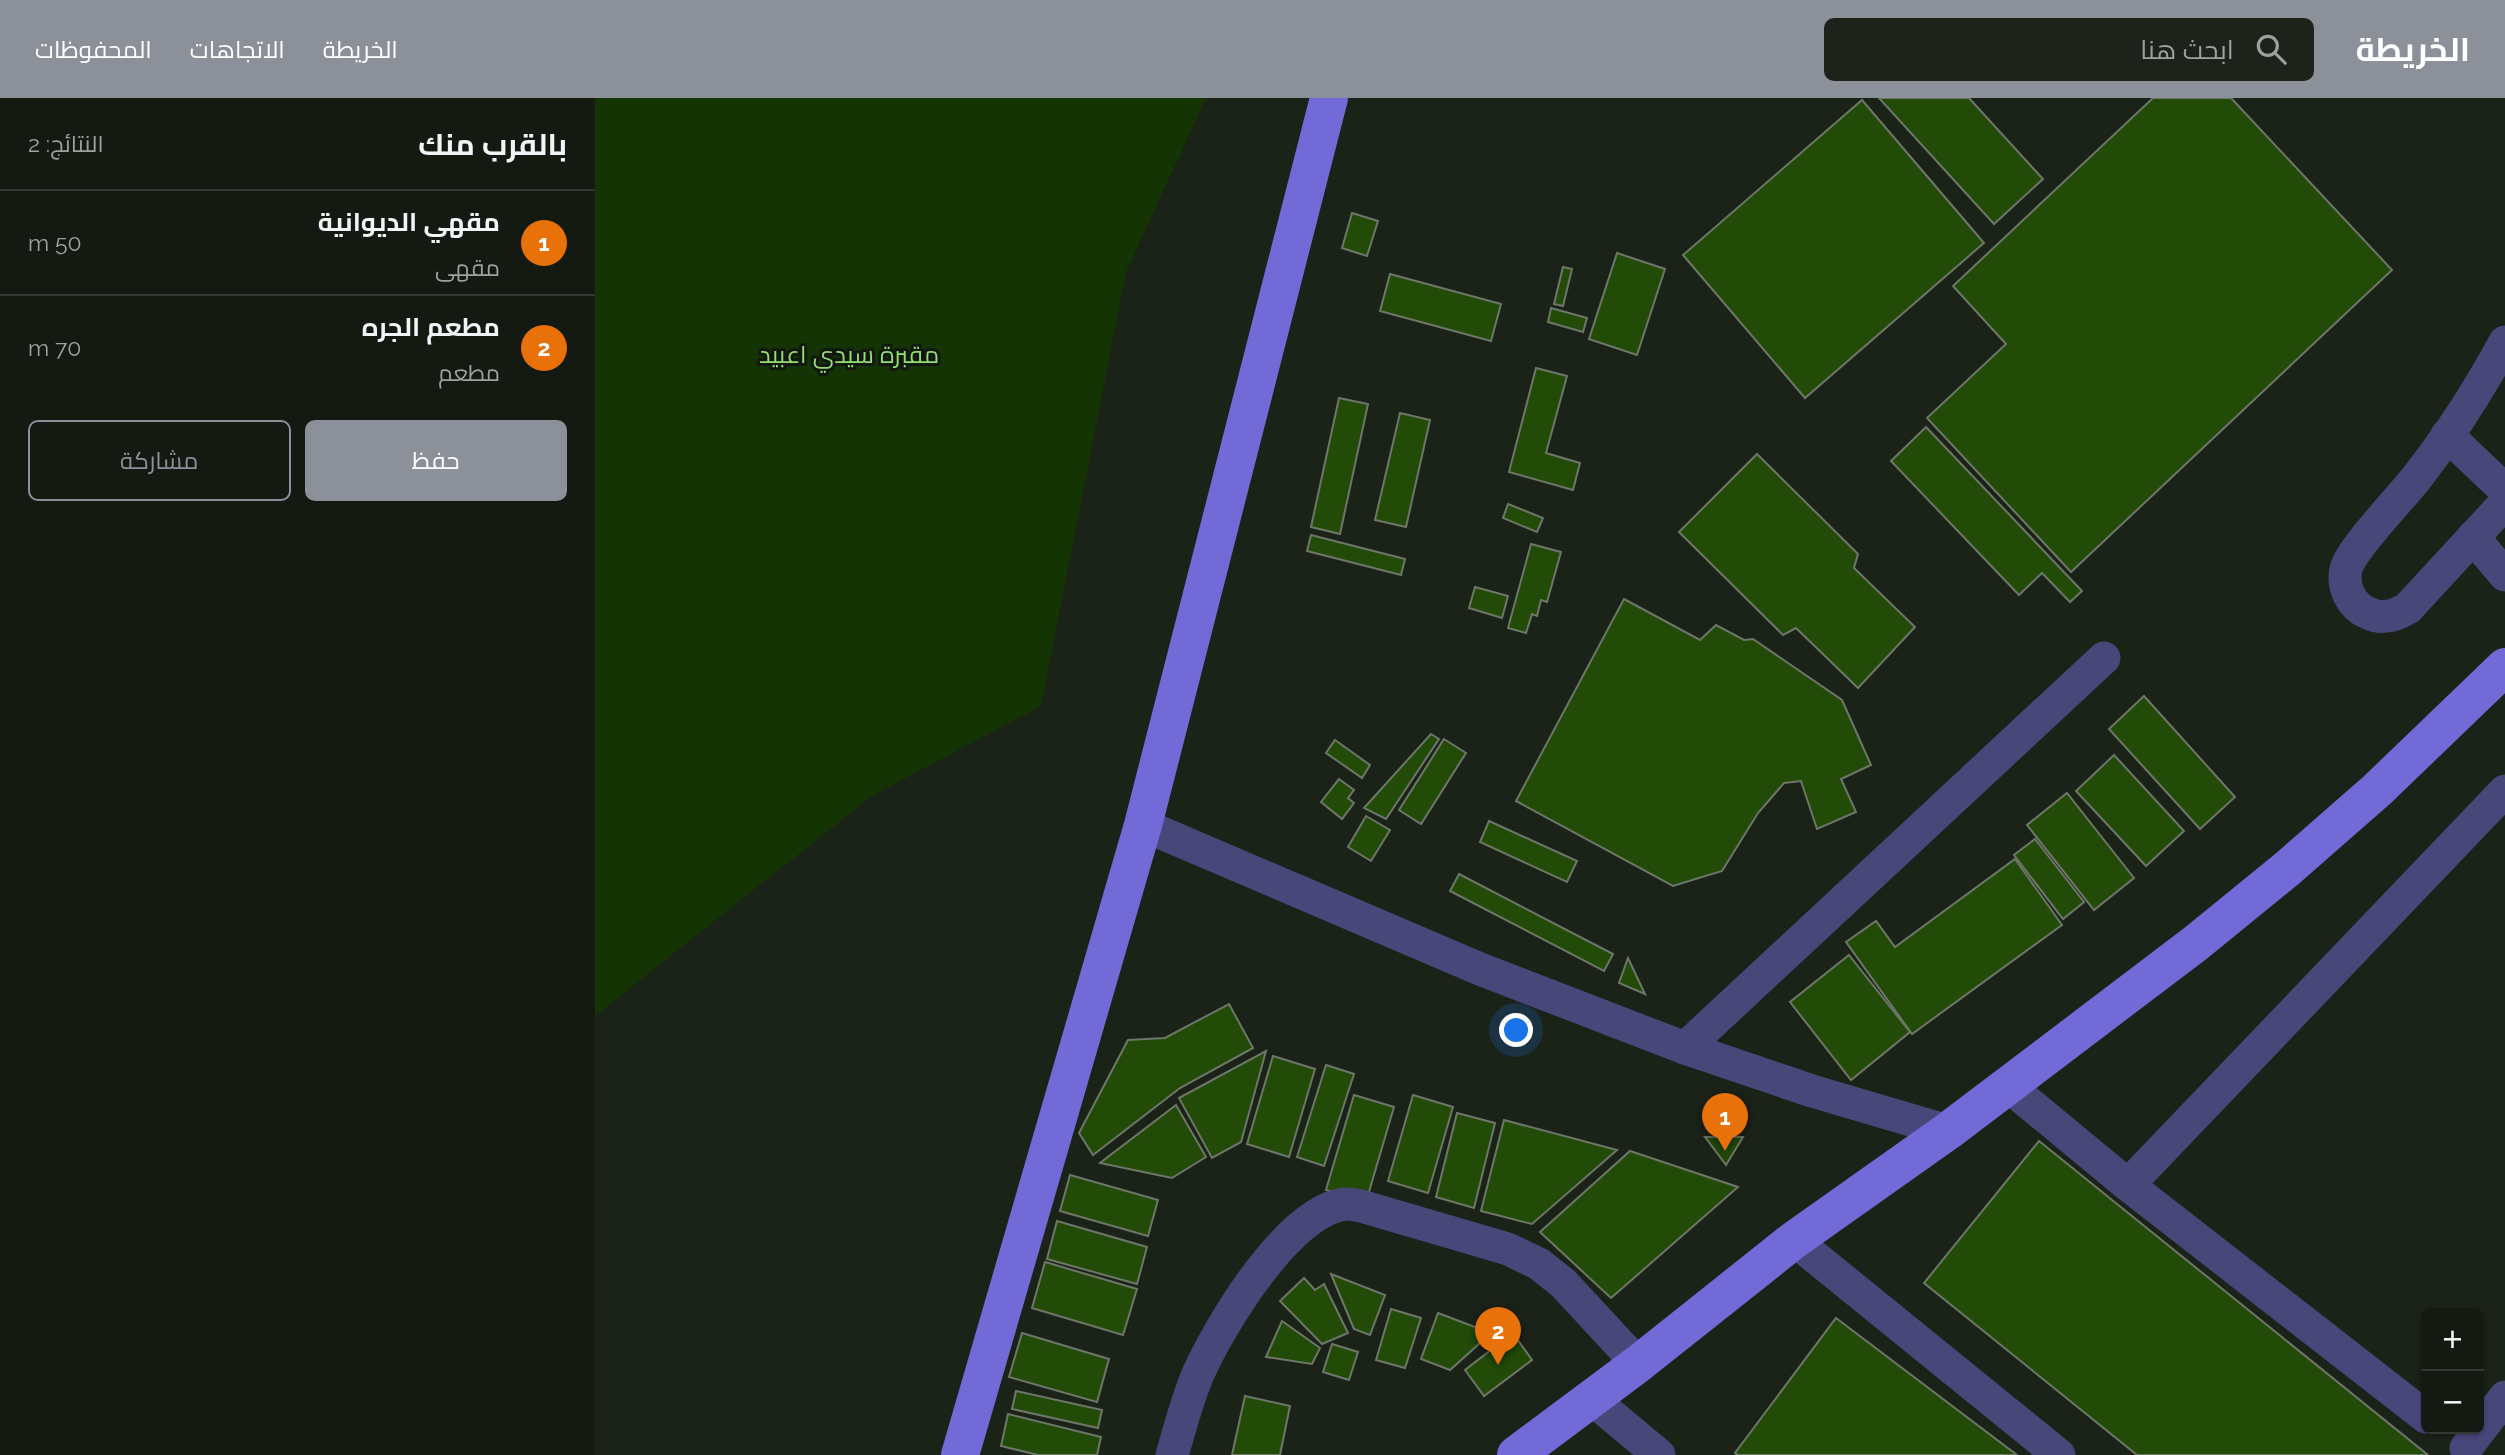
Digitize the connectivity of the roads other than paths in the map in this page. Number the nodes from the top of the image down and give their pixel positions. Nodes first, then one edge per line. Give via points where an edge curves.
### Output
1 (1329, 98) edge
2 (2505, 342) edge
3 (2447, 435) junction
4 (2505, 490) edge
5 (2505, 503) edge
6 (2473, 537) junction
7 (2505, 575) edge
8 (2104, 658) dead end
9 (2505, 667) edge
10 (2505, 791) edge
11 (1143, 825) junction
12 (1685, 1048) junction
13 (2007, 1085) junction
14 (1948, 1131) junction
15 (2128, 1185) junction
16 (1794, 1240) junction
17 (1638, 1364) junction
18 (2505, 1397) edge
19 (1592, 1399) junction
20 (2421, 1413) edge
21 (2461, 1444) edge
22 (960, 1455) edge
23 (1172, 1455) edge
24 (1516, 1455) edge
25 (1659, 1455) edge
26 (2059, 1455) edge

1 - 11 main road
2 - 3 street
3 - 4 street
3 - 6 street via 2350,558 2347,593 2353,603 2374,616 2397,615
5 - 6 street
6 - 7 street
8 - 12 street
9 - 13 main road via 2288,868
10 - 15 street
11 - 12 street via 1480,969
11 - 22 main road
12 - 14 street
13 - 14 main road
13 - 15 street
14 - 16 main road
15 - 20 street
16 - 17 main road
16 - 26 street
17 - 19 main road
17 - 23 street via 1563,1283 1524,1255 1347,1204 1300,1227 1234,1307 1198,1374
18 - 21 street
19 - 24 main road
19 - 25 street

